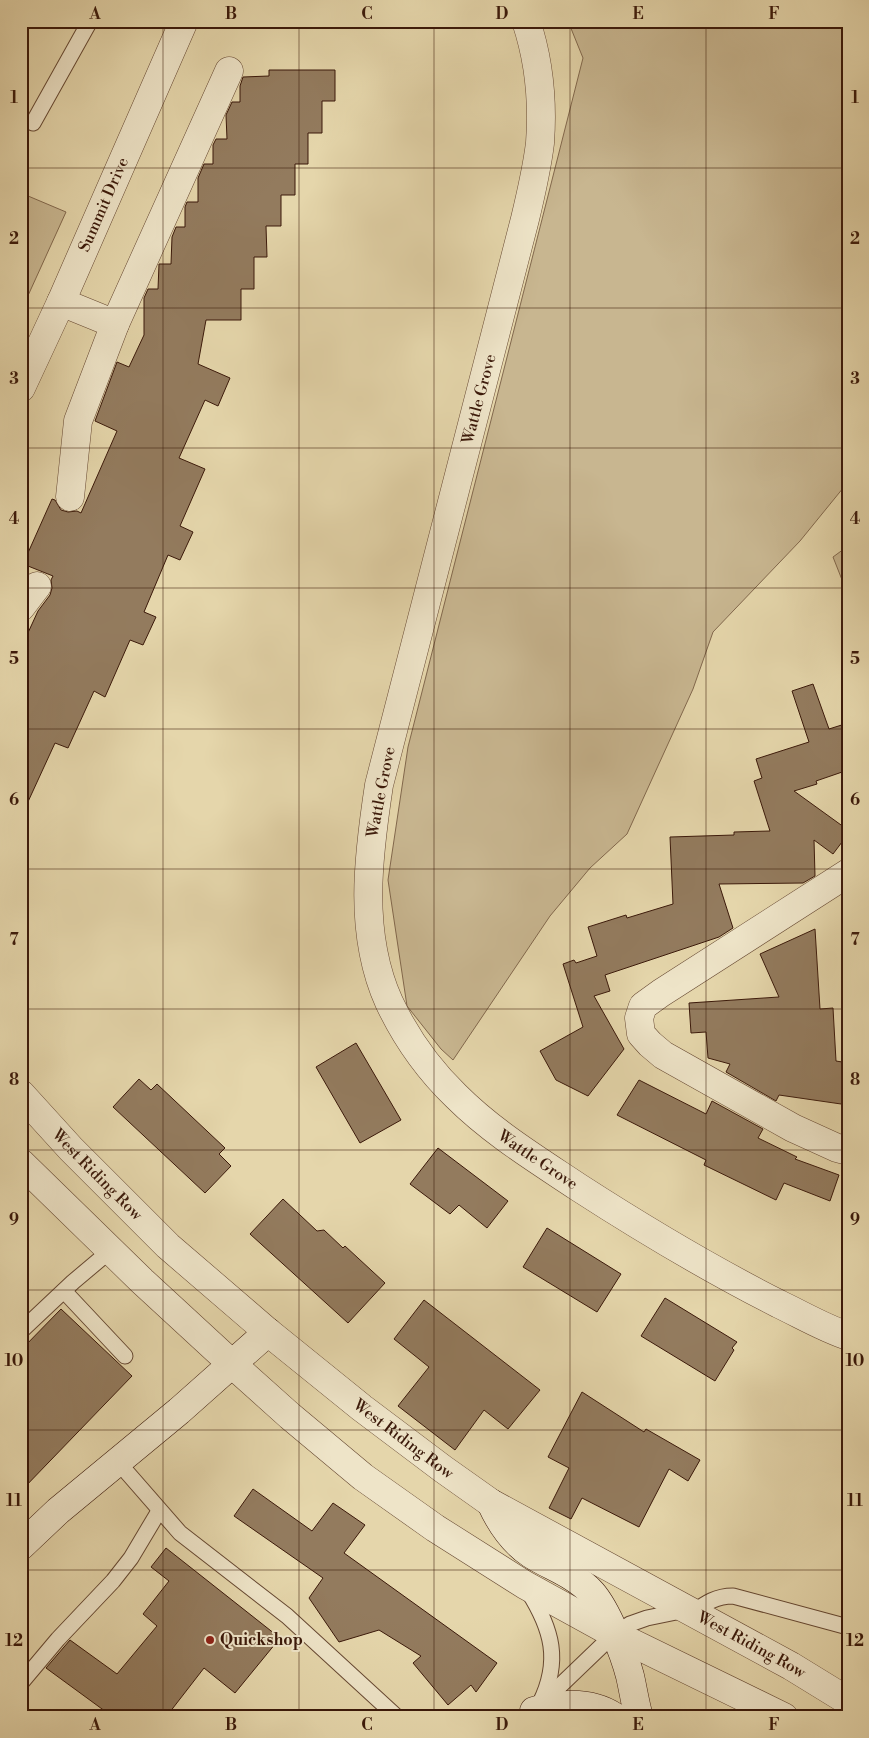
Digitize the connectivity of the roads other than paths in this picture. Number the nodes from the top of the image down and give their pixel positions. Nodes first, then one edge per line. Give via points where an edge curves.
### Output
1 (90, 21) edge
2 (184, 21) edge
3 (526, 21) edge
4 (228, 71) dead end
5 (34, 123) dead end
6 (61, 302) junction
7 (115, 324) junction
8 (21, 388) edge
9 (70, 497) dead end
10 (37, 586) dead end
11 (21, 607) edge
12 (848, 873) edge
13 (21, 1094) edge
14 (848, 1151) edge
15 (21, 1164) edge
16 (142, 1219) junction
17 (111, 1250) junction
18 (64, 1291) junction
19 (21, 1331) edge
20 (268, 1332) junction
21 (847, 1333) edge
22 (125, 1356) dead end
23 (232, 1364) junction
24 (118, 1462) junction
25 (492, 1503) junction
26 (159, 1511) junction
27 (21, 1546) edge
28 (525, 1585) junction
29 (690, 1612) junction
30 (848, 1627) edge
31 (614, 1634) junction
32 (21, 1683) edge
33 (848, 1701) edge
34 (533, 1712) edge
35 (397, 1717) edge
36 (615, 1717) edge
37 (639, 1717) edge
38 (784, 1717) edge

1 - 5 lane
2 - 6 street, Summit Drive
3 - 21 street, Wattle Grove via 539,76 540,143 523,228 379,785 368,884 369,928 375,960 389,1001 407,1035 454,1095 482,1121 626,1218 742,1285
4 - 7 street
6 - 7 street
6 - 8 street, Summit Drive
7 - 9 street via 78,421
10 - 11 street
12 - 14 street via 660,993 643,1006 639,1018 640,1034 663,1055 793,1128
13 - 16 street, West Riding Row
15 - 17 street
16 - 17 street
16 - 20 street, West Riding Row via 168,1246
17 - 18 lane
17 - 23 street
18 - 19 lane
18 - 22 lane
20 - 23 street
20 - 25 street, West Riding Row via 362,1408
23 - 24 street
23 - 28 street via 363,1477
24 - 26 lane
24 - 27 street
25 - 29 street, West Riding Row
25 - 31 street via 499,1520 531,1554 576,1578 592,1592
26 - 32 lane via 131,1558
26 - 35 lane via 180,1533 287,1616
28 - 31 street
28 - 34 lane via 542,1613 551,1644 549,1678
29 - 30 lane via 709,1601 733,1596
29 - 31 lane via 647,1618
29 - 33 street, West Riding Row via 791,1666
31 - 34 lane
31 - 37 street via 630,1675
31 - 38 street
34 - 36 street via 568,1704 588,1706

